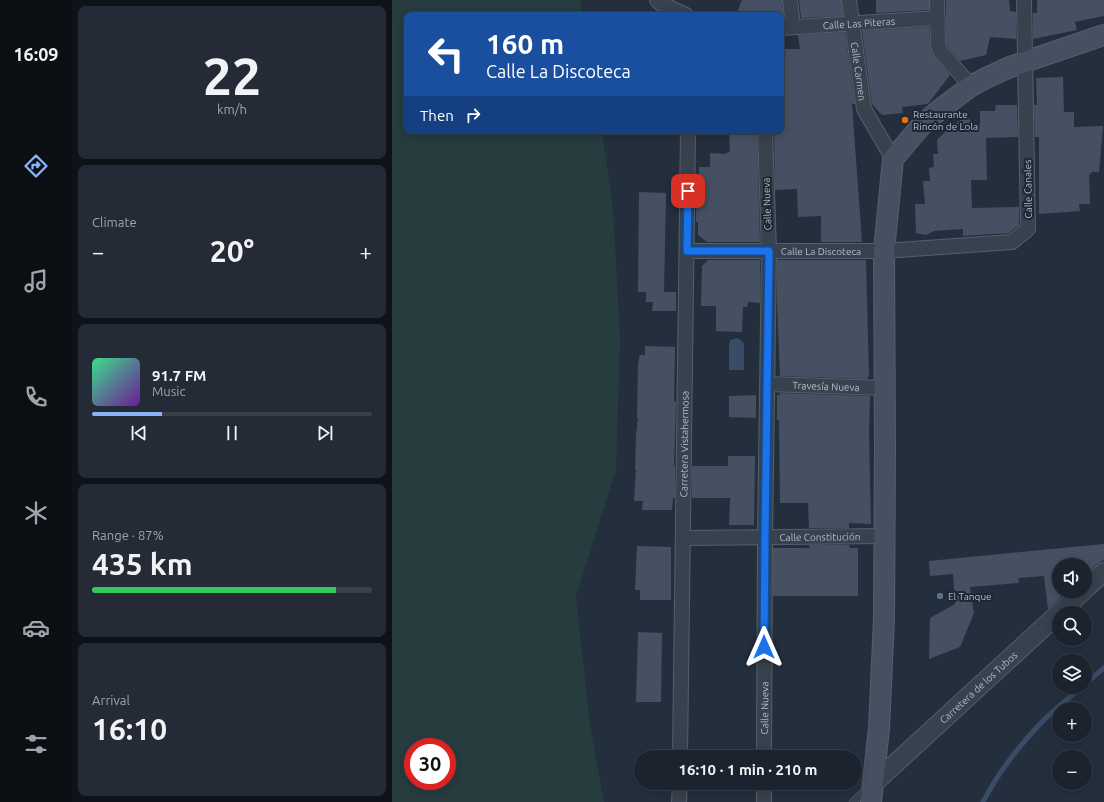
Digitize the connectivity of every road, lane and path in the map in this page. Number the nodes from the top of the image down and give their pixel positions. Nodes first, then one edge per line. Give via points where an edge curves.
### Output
1 (658, 0) edge
2 (790, 0) edge
3 (849, 0) edge
4 (937, 0) edge
5 (1024, 0) edge
6 (680, 12) edge
7 (938, 18) junction
8 (852, 24) junction
9 (787, 28) edge
10 (1104, 35) edge
11 (1024, 62) junction
12 (971, 86) junction
13 (688, 134) edge
14 (765, 134) edge
15 (893, 159) junction
16 (687, 251) junction
17 (769, 251) junction
18 (884, 251) junction
19 (767, 384) junction
20 (885, 388) junction
21 (885, 536) junction
22 (765, 537) junction
23 (683, 538) junction
24 (1104, 572) edge
25 (1092, 583) edge
26 (1076, 598) edge
27 (680, 750) edge
28 (764, 750) edge
29 (680, 790) edge
30 (764, 790) edge
31 (872, 793) edge
32 (679, 802) edge
33 (764, 802) edge
34 (853, 802) edge

1 - 6 street
2 - 9 street
3 - 8 street, Calle Carmen
4 - 7 street
5 - 11 street, Calle Canales
7 - 8 street, Calle Las Piteras
7 - 12 street via 938,44 941,52
8 - 9 street, Calle Las Piteras
8 - 15 street, Calle Carmen via 864,109
10 - 11 main road
11 - 12 main road
11 - 18 street, Calle Canales via 1028,228 1012,242
12 - 15 main road via 921,126
13 - 16 street, Carretera Vistahermosa
14 - 17 street, Calle Nueva
15 - 18 main road
16 - 17 street, Calle La Discoteca
16 - 23 street, Carretera Vistahermosa
17 - 18 street, Calle La Discoteca
17 - 19 street, Calle Nueva
18 - 20 main road
19 - 20 street, Travesía Nueva
19 - 22 street, Calle Nueva
20 - 21 main road
21 - 22 street, Calle Constitución
21 - 31 main road via 879,728
22 - 23 street, Calle Constitución
22 - 28 street, Calle Nueva
23 - 27 street, Carretera Vistahermosa
24 - 25 street, Carretera de los Tubos
26 - 31 street, Carretera de los Tubos
29 - 32 street
30 - 33 street
31 - 34 lane

